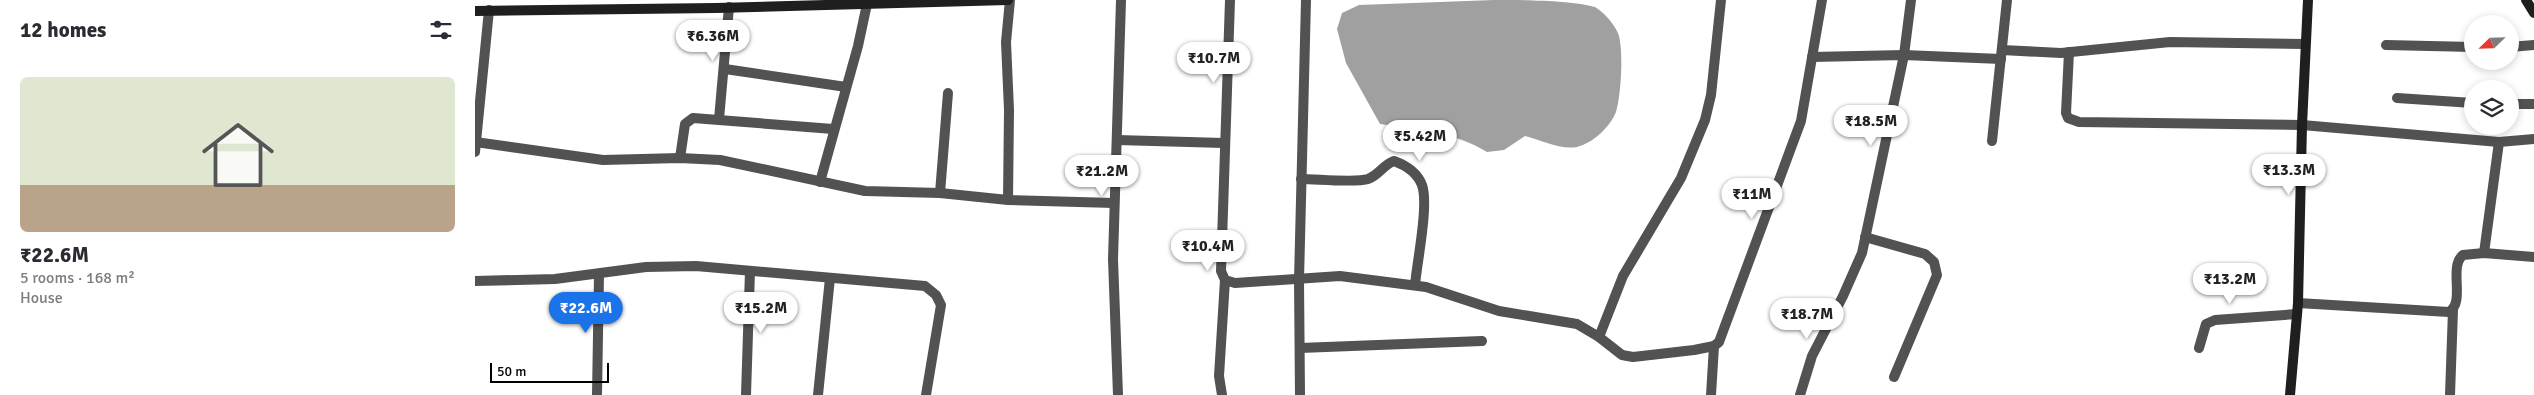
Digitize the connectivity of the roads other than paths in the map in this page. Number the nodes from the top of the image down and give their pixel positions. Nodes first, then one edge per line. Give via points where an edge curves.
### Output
1 (1009, 0) edge
2 (1121, 0) edge
3 (1230, 0) edge
4 (1306, 0) edge
5 (1721, 0) edge
6 (1822, 0) edge
7 (1911, 0) edge
8 (2007, 0) edge
9 (2308, 0) edge
10 (2526, 0) edge
11 (867, 4) junction
12 (729, 7) junction
13 (489, 10) junction
14 (475, 11) edge
15 (2534, 13) edge
16 (2305, 44) junction
17 (2386, 45) dead end
18 (2534, 45) edge
19 (2464, 46) edge
20 (2519, 46) edge
21 (2069, 52) junction
22 (1904, 55) junction
23 (2001, 55) junction
24 (1812, 57) junction
25 (725, 69) junction
26 (846, 86) junction
27 (948, 93) dead end
28 (2397, 98) dead end
29 (2464, 102) edge
30 (2519, 104) edge
31 (2534, 104) edge
32 (719, 119) junction
33 (2302, 125) junction
34 (833, 129) junction
35 (2534, 139) edge
36 (1117, 140) junction
37 (1992, 141) dead end
38 (2499, 142) junction
39 (1224, 143) junction
40 (475, 146) edge
41 (681, 158) junction
42 (1301, 179) junction
43 (820, 182) junction
44 (940, 193) junction
45 (1008, 200) junction
46 (1114, 203) junction
47 (1865, 237) junction
48 (2484, 253) junction
49 (2534, 257) edge
50 (749, 271) junction
51 (599, 274) junction
52 (829, 278) junction
53 (1225, 280) junction
54 (1299, 280) junction
55 (475, 282) edge
56 (1415, 285) junction
57 (2297, 308) junction
58 (2453, 310) junction
59 (1599, 336) junction
60 (1482, 341) dead end
61 (1714, 346) junction
62 (1300, 348) junction
63 (2199, 348) dead end
64 (1894, 377) dead end
65 (597, 395) edge
66 (746, 395) edge
67 (818, 395) edge
68 (926, 395) edge
69 (1118, 395) edge
70 (1222, 395) edge
71 (1300, 395) edge
72 (1711, 395) edge
73 (1800, 395) edge
74 (2291, 395) edge
75 (2450, 395) edge

1 - 11 street
1 - 45 street via 1006,42
2 - 36 street
3 - 39 street
4 - 42 street
5 - 59 street via 1711,94 1705,120 1681,178 1623,276
6 - 24 street
7 - 22 street
8 - 23 street
9 - 16 street
10 - 15 street
11 - 12 street
11 - 26 street
12 - 13 street
12 - 25 street
13 - 14 street
13 - 40 street
16 - 21 street via 2170,42
16 - 33 street
17 - 19 street
18 - 20 street
21 - 23 street
21 - 33 street via 2066,113 2068,118 2079,122
22 - 23 street
22 - 24 street
22 - 47 street
23 - 37 street
24 - 61 street via 1801,121 1722,335
25 - 26 street
25 - 32 street
26 - 34 street
27 - 44 street
28 - 29 street
30 - 31 street
32 - 34 street
32 - 41 street via 700,117 688,120
33 - 38 street
33 - 57 street
34 - 43 street
35 - 38 street
36 - 39 street
36 - 46 street
38 - 48 street
39 - 53 street via 1221,272
40 - 41 street via 603,160
41 - 43 street via 720,160
42 - 54 street
42 - 56 street via 1368,179 1384,164 1394,161 1407,166 1421,184 1424,199
43 - 44 street via 865,191
44 - 45 street
45 - 46 street
46 - 69 street
47 - 64 street via 1925,254 1934,262 1937,274
47 - 73 street via 1862,253 1843,296 1812,356
48 - 49 street
48 - 58 street via 2459,258
50 - 51 street via 679,266
50 - 52 street
50 - 66 street
51 - 55 street
51 - 65 street
52 - 67 street
52 - 68 street via 925,286 935,295 941,305
53 - 54 street via 1235,283
53 - 70 street via 1219,376
54 - 56 street via 1340,276
54 - 62 street
56 - 59 street via 1499,311 1577,324
57 - 58 street
57 - 63 street via 2215,320 2206,324
57 - 74 street
58 - 75 street
59 - 61 street via 1622,355 1633,357
60 - 62 street
61 - 72 street
62 - 71 street

